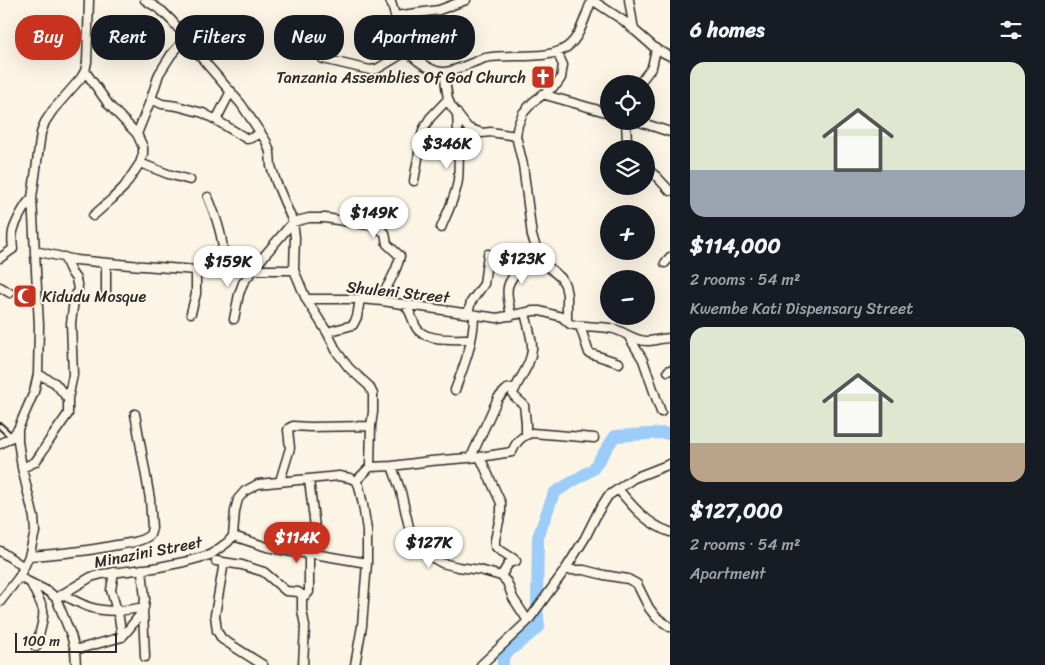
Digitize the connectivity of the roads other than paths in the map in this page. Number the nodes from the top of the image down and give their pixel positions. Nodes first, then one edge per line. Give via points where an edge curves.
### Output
1 (89, 0) edge
2 (145, 0) edge
3 (390, 0) edge
4 (466, 0) edge
5 (592, 0) edge
6 (628, 0) edge
7 (395, 15) edge
8 (402, 15) edge
9 (175, 25) edge
10 (634, 30) junction
11 (656, 49) junction
12 (175, 50) edge
13 (557, 52) junction
14 (670, 56) edge
15 (203, 60) edge
16 (327, 60) edge
17 (392, 60) edge
18 (417, 60) edge
19 (85, 71) junction
20 (444, 73) junction
21 (646, 75) edge
22 (231, 91) junction
23 (542, 94) junction
24 (448, 98) junction
25 (151, 99) junction
26 (600, 110) edge
27 (457, 113) junction
28 (216, 120) junction
29 (655, 127) edge
30 (670, 132) edge
31 (261, 133) junction
32 (137, 134) junction
33 (516, 136) junction
34 (140, 163) junction
35 (655, 175) edge
36 (190, 180) dead end
37 (414, 181) dead end
38 (670, 191) edge
39 (208, 197) dead end
40 (32, 198) junction
41 (93, 216) dead end
42 (293, 222) junction
43 (441, 228) dead end
44 (35, 251) junction
45 (488, 254) dead end
46 (539, 255) junction
47 (64, 257) junction
48 (0, 258) edge
49 (106, 263) junction
50 (196, 270) junction
51 (222, 270) junction
52 (252, 270) junction
53 (294, 270) junction
54 (0, 287) edge
55 (10, 292) dead end
56 (106, 292) dead end
57 (306, 299) junction
58 (360, 299) junction
59 (404, 304) junction
60 (191, 313) dead end
61 (525, 313) junction
62 (471, 314) junction
63 (511, 316) junction
64 (234, 319) dead end
65 (567, 321) junction
66 (580, 326) junction
67 (327, 332) junction
68 (630, 337) junction
69 (670, 338) edge
70 (470, 340) junction
71 (619, 363) dead end
72 (38, 374) junction
73 (516, 387) junction
74 (455, 390) dead end
75 (68, 399) junction
76 (661, 412) dead end
77 (135, 414) dead end
78 (0, 426) edge
79 (370, 426) junction
80 (18, 429) junction
81 (526, 435) junction
82 (12, 436) junction
83 (594, 438) dead end
84 (0, 444) edge
85 (476, 457) junction
86 (670, 464) edge
87 (392, 466) junction
88 (370, 467) junction
89 (22, 468) junction
90 (309, 480) junction
91 (280, 481) junction
92 (356, 481) junction
93 (618, 489) junction
94 (670, 532) edge
95 (233, 536) junction
96 (0, 551) edge
97 (312, 554) junction
98 (29, 556) junction
99 (216, 561) dead end
100 (367, 563) junction
101 (24, 567) junction
102 (223, 568) dead end
103 (142, 569) junction
104 (564, 570) junction
105 (114, 572) junction
106 (501, 576) junction
107 (19, 577) junction
108 (31, 583) junction
109 (302, 595) junction
110 (60, 597) junction
111 (0, 602) edge
112 (144, 609) junction
113 (117, 611) junction
114 (528, 621) junction
115 (670, 627) edge
116 (122, 636) junction
117 (36, 647) dead end
118 (75, 650) junction
119 (145, 657) dead end
120 (76, 665) edge
121 (263, 665) edge
122 (303, 665) edge
123 (355, 665) edge
124 (481, 665) edge

1 - 19 street
2 - 9 street
3 - 7 street
4 - 8 street via 439,10
5 - 10 street
5 - 13 street via 577,35 568,46
6 - 10 street
10 - 11 street
11 - 14 street
11 - 21 street via 652,67
12 - 25 street via 159,74
13 - 20 street via 485,58
13 - 23 street via 563,65 561,78
15 - 22 street
16 - 17 street via 370,70
18 - 20 street
19 - 32 street via 109,105
19 - 40 street via 45,122
20 - 24 street
22 - 28 street
22 - 31 street
23 - 26 street
23 - 33 street via 523,114
24 - 27 street
24 - 37 street via 423,130
25 - 28 street via 190,108
25 - 32 street
27 - 33 street via 468,128 482,133
27 - 43 street via 458,180
28 - 31 street via 247,139
29 - 30 street
31 - 42 street
32 - 34 street via 143,147
33 - 46 street via 532,236
34 - 36 street
34 - 41 street via 124,187
35 - 38 street
39 - 51 street via 221,239
40 - 44 street
40 - 48 street via 14,224 13,249
42 - 52 street
42 - 53 street
42 - 58 street via 325,218 375,226 385,233 388,244 400,256 397,267 383,291 366,293
44 - 47 street
44 - 72 street
45 - 62 street via 484,284 471,302
46 - 63 street via 527,262 510,283
46 - 65 street via 565,285
47 - 49 street
47 - 75 street via 78,289 71,323 73,375
49 - 50 street
49 - 56 street
50 - 51 street
50 - 60 street via 196,294
51 - 52 street
52 - 53 street
52 - 64 street via 240,288
53 - 57 street
54 - 55 street
57 - 58 street, Shuleni Street
57 - 67 street
58 - 59 street, Shuleni Street
58 - 67 street via 353,325
59 - 62 street, Shuleni Street
59 - 70 street via 421,334 431,338
61 - 63 street, Shuleni Street
61 - 65 street, Shuleni Street via 546,313
61 - 73 street via 532,351
62 - 63 street, Shuleni Street via 497,318
62 - 70 street via 474,324
65 - 66 street
66 - 68 street via 612,328
66 - 71 street via 589,353
67 - 79 street via 337,352 373,394
68 - 69 street via 646,341
68 - 76 street via 643,360
70 - 74 street
72 - 75 street via 55,383
72 - 80 street
73 - 81 street via 513,394 524,404
73 - 85 street via 507,389 498,398
75 - 89 street via 67,417 35,462
77 - 98 street via 150,499 150,535 109,547
78 - 82 lane
79 - 88 street
79 - 91 street via 292,426 288,430 290,448
80 - 82 street
80 - 89 street
81 - 83 street
81 - 85 street via 520,438 512,452
82 - 84 street
85 - 87 street
85 - 106 street via 501,503 496,546 516,561 509,563
86 - 93 street via 634,478
87 - 88 street
87 - 106 street via 415,545 442,563
88 - 92 street
89 - 98 street via 34,518 35,532
90 - 91 street
90 - 92 street via 338,476
90 - 97 street via 315,526
91 - 95 street via 258,484 238,499
92 - 100 street via 367,530
93 - 94 street via 646,520
93 - 104 street via 608,496
95 - 97 street via 267,547
95 - 103 street, Minazini Street via 210,555
96 - 101 street
97 - 100 street
97 - 109 street via 309,592
98 - 101 street
99 - 109 street via 264,572 286,591
100 - 123 street
101 - 107 street
102 - 121 street via 215,615 217,631 222,639
103 - 105 street, Minazini Street
103 - 112 street
104 - 114 street
104 - 115 street via 584,570 628,579 637,584 656,617
105 - 110 street, Minazini Street via 91,577
105 - 113 street via 111,590
106 - 114 street
107 - 108 street
107 - 111 street
108 - 110 street
108 - 117 street via 44,614
109 - 122 street via 305,626
110 - 113 street via 88,607
110 - 118 street
112 - 113 street
112 - 116 street
112 - 119 street
113 - 116 street
114 - 124 street
116 - 118 street
118 - 120 street

